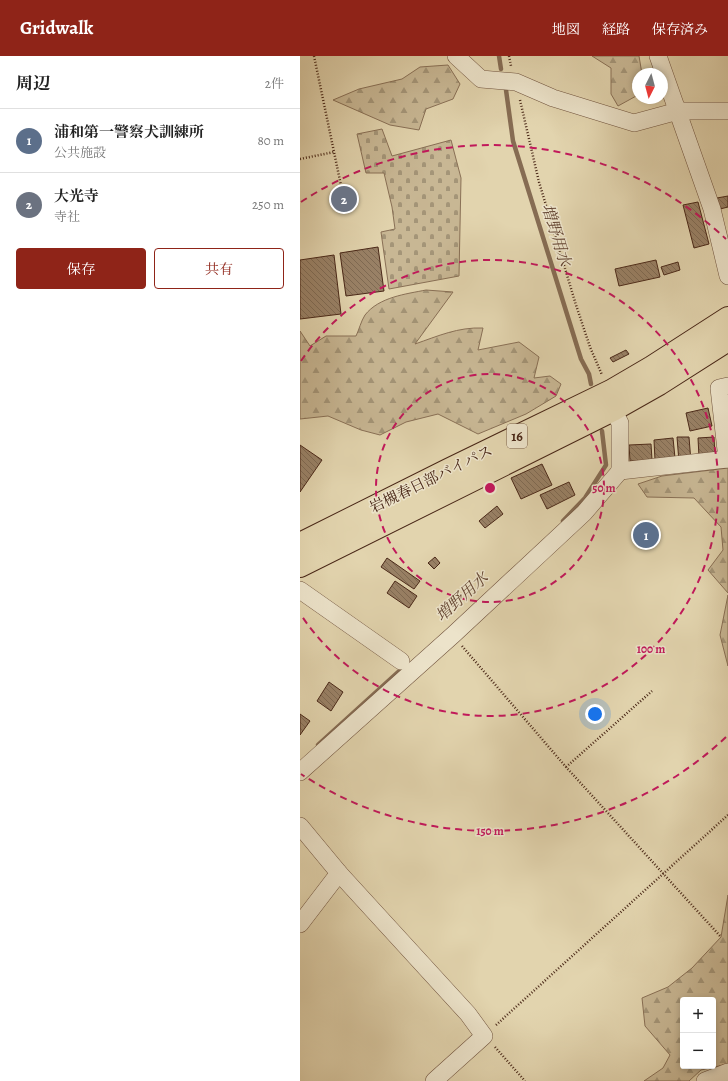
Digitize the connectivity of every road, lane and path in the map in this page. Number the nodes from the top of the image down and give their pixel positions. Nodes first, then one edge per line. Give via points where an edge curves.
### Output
1 (314, 56) edge
2 (456, 56) edge
3 (658, 56) edge
4 (678, 111) junction
5 (728, 111) edge
6 (525, 120) dead end
7 (334, 152) junction
8 (300, 159) edge
9 (344, 200) dead end
10 (728, 276) edge
11 (728, 318) edge
12 (728, 340) edge
13 (728, 386) edge
14 (612, 400) junction
15 (727, 459) edge
16 (615, 476) junction
17 (300, 544) edge
18 (300, 566) edge
19 (300, 590) edge
20 (453, 636) junction
21 (401, 661) dead end
22 (652, 691) dead end
23 (566, 767) junction
24 (300, 772) edge
25 (728, 815) edge
26 (300, 826) edge
27 (339, 873) junction
28 (662, 874) junction
29 (300, 924) edge
30 (721, 937) dead end
31 (484, 1036) junction
32 (728, 1072) edge
33 (434, 1081) edge
34 (525, 1081) edge
35 (705, 1081) edge

1 - 7 path
2 - 4 street via 481,79 516,82 553,98 634,123
3 - 4 street
4 - 5 street
4 - 10 street via 712,208
6 - 14 path via 539,182 576,305
7 - 8 path
7 - 9 path
11 - 14 highway, 岩槻春日部バイパス / 16 via 652,367
12 - 14 highway, 岩槻春日部バイパス / 16 via 698,360
13 - 15 street via 719,388
14 - 16 street via 620,423
14 - 17 highway, 岩槻春日部バイパス / 16 via 448,470
14 - 18 highway, 岩槻春日部バイパス / 16
15 - 16 street
16 - 20 street via 584,513
19 - 21 street
20 - 23 path
20 - 24 street
22 - 23 path
23 - 28 path
25 - 28 path
26 - 27 street
27 - 29 street
27 - 31 street via 468,1014
28 - 30 path
28 - 31 path
31 - 33 street
31 - 34 path
32 - 35 street

